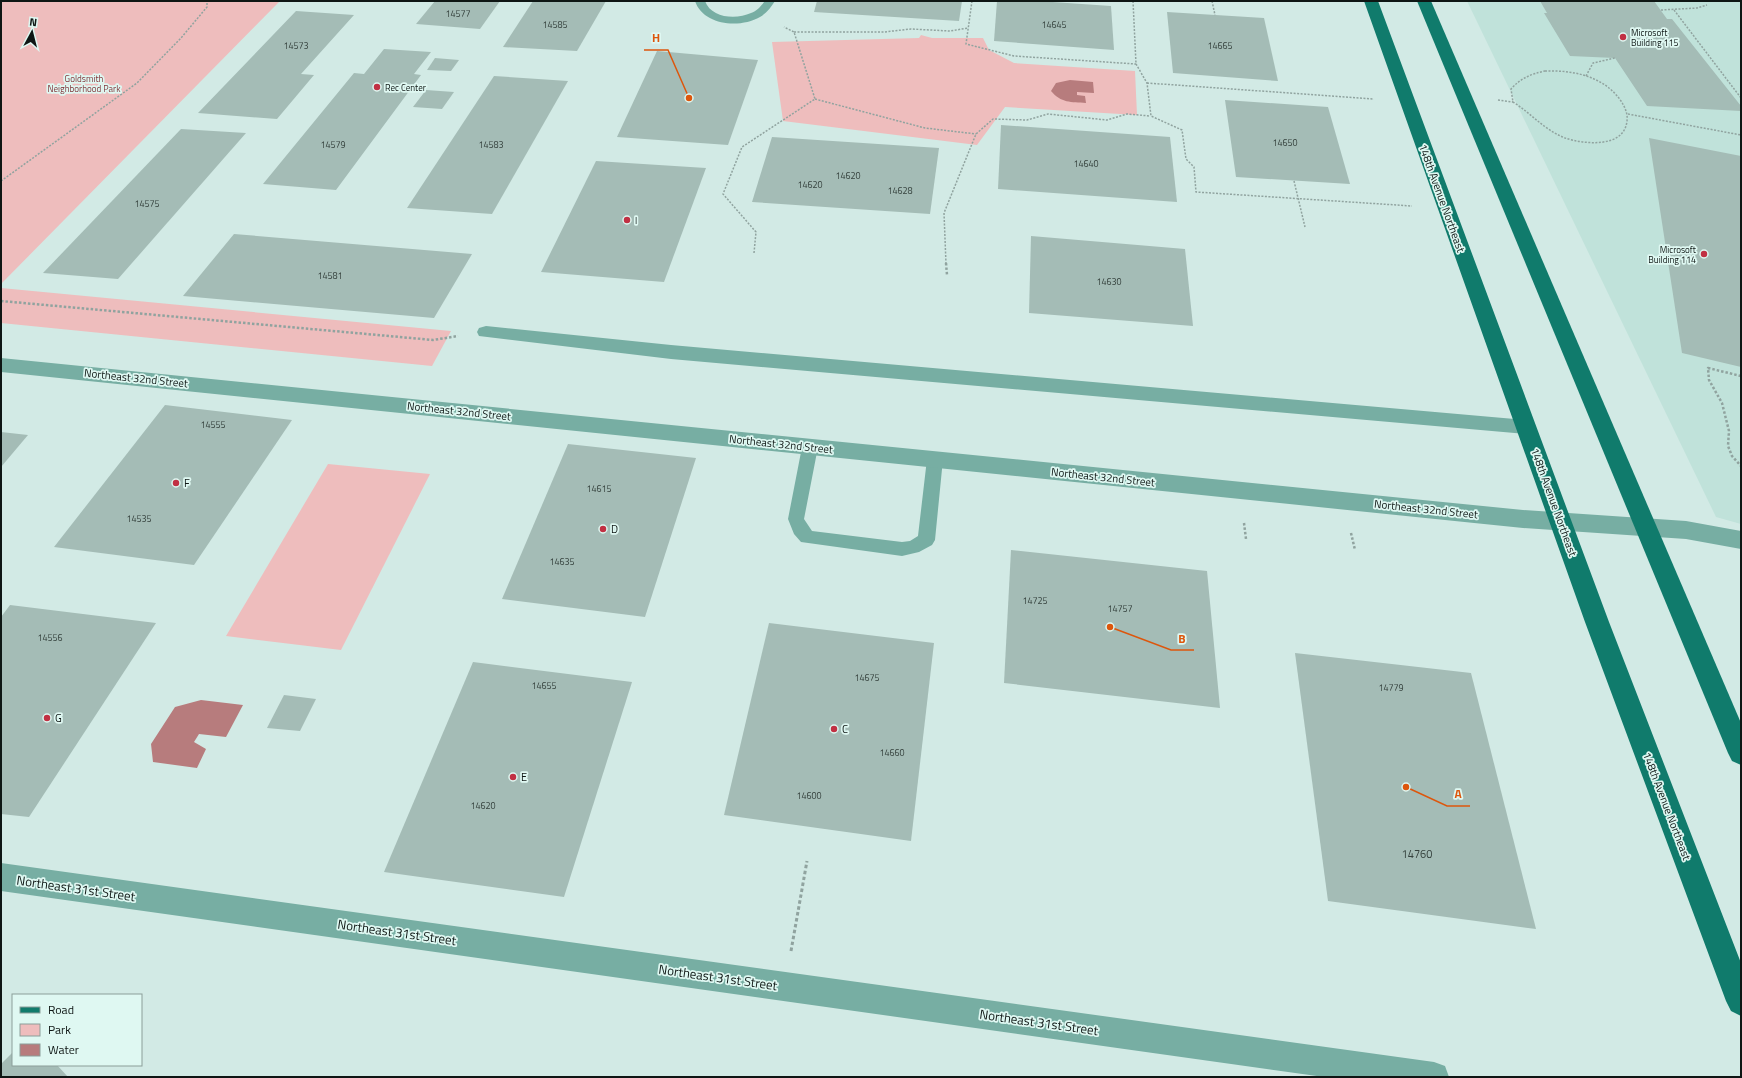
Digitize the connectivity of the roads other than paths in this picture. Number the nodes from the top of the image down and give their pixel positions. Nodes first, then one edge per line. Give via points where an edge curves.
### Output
1 (700, 1) edge
2 (770, 1) edge
3 (1371, 1) edge
4 (1424, 1) edge
5 (486, 332) road end
6 (1, 365) edge
7 (1526, 427) junction
8 (810, 447) junction
9 (935, 460) junction
10 (1561, 523) junction
11 (1647, 527) junction
12 (1741, 540) edge
13 (1741, 753) edge
14 (1, 877) edge
15 (1741, 1001) edge
16 (1434, 1077) edge

1 - 2 lane via 710,14 731,19 754,16
3 - 7 main road, 148th Avenue Northeast
4 - 11 main road
5 - 7 street via 671,352
6 - 8 street, Northeast 32nd Street
7 - 10 main road, 148th Avenue Northeast
8 - 9 street, Northeast 32nd Street
8 - 9 lane via 796,519 807,537 902,549 926,540
9 - 10 street, Northeast 32nd Street
10 - 11 street, Northeast 32nd Street
10 - 15 main road, 148th Avenue Northeast
11 - 12 street, Northeast 32nd Street via 1686,530
11 - 13 main road
14 - 16 street, Northeast 31st Street

